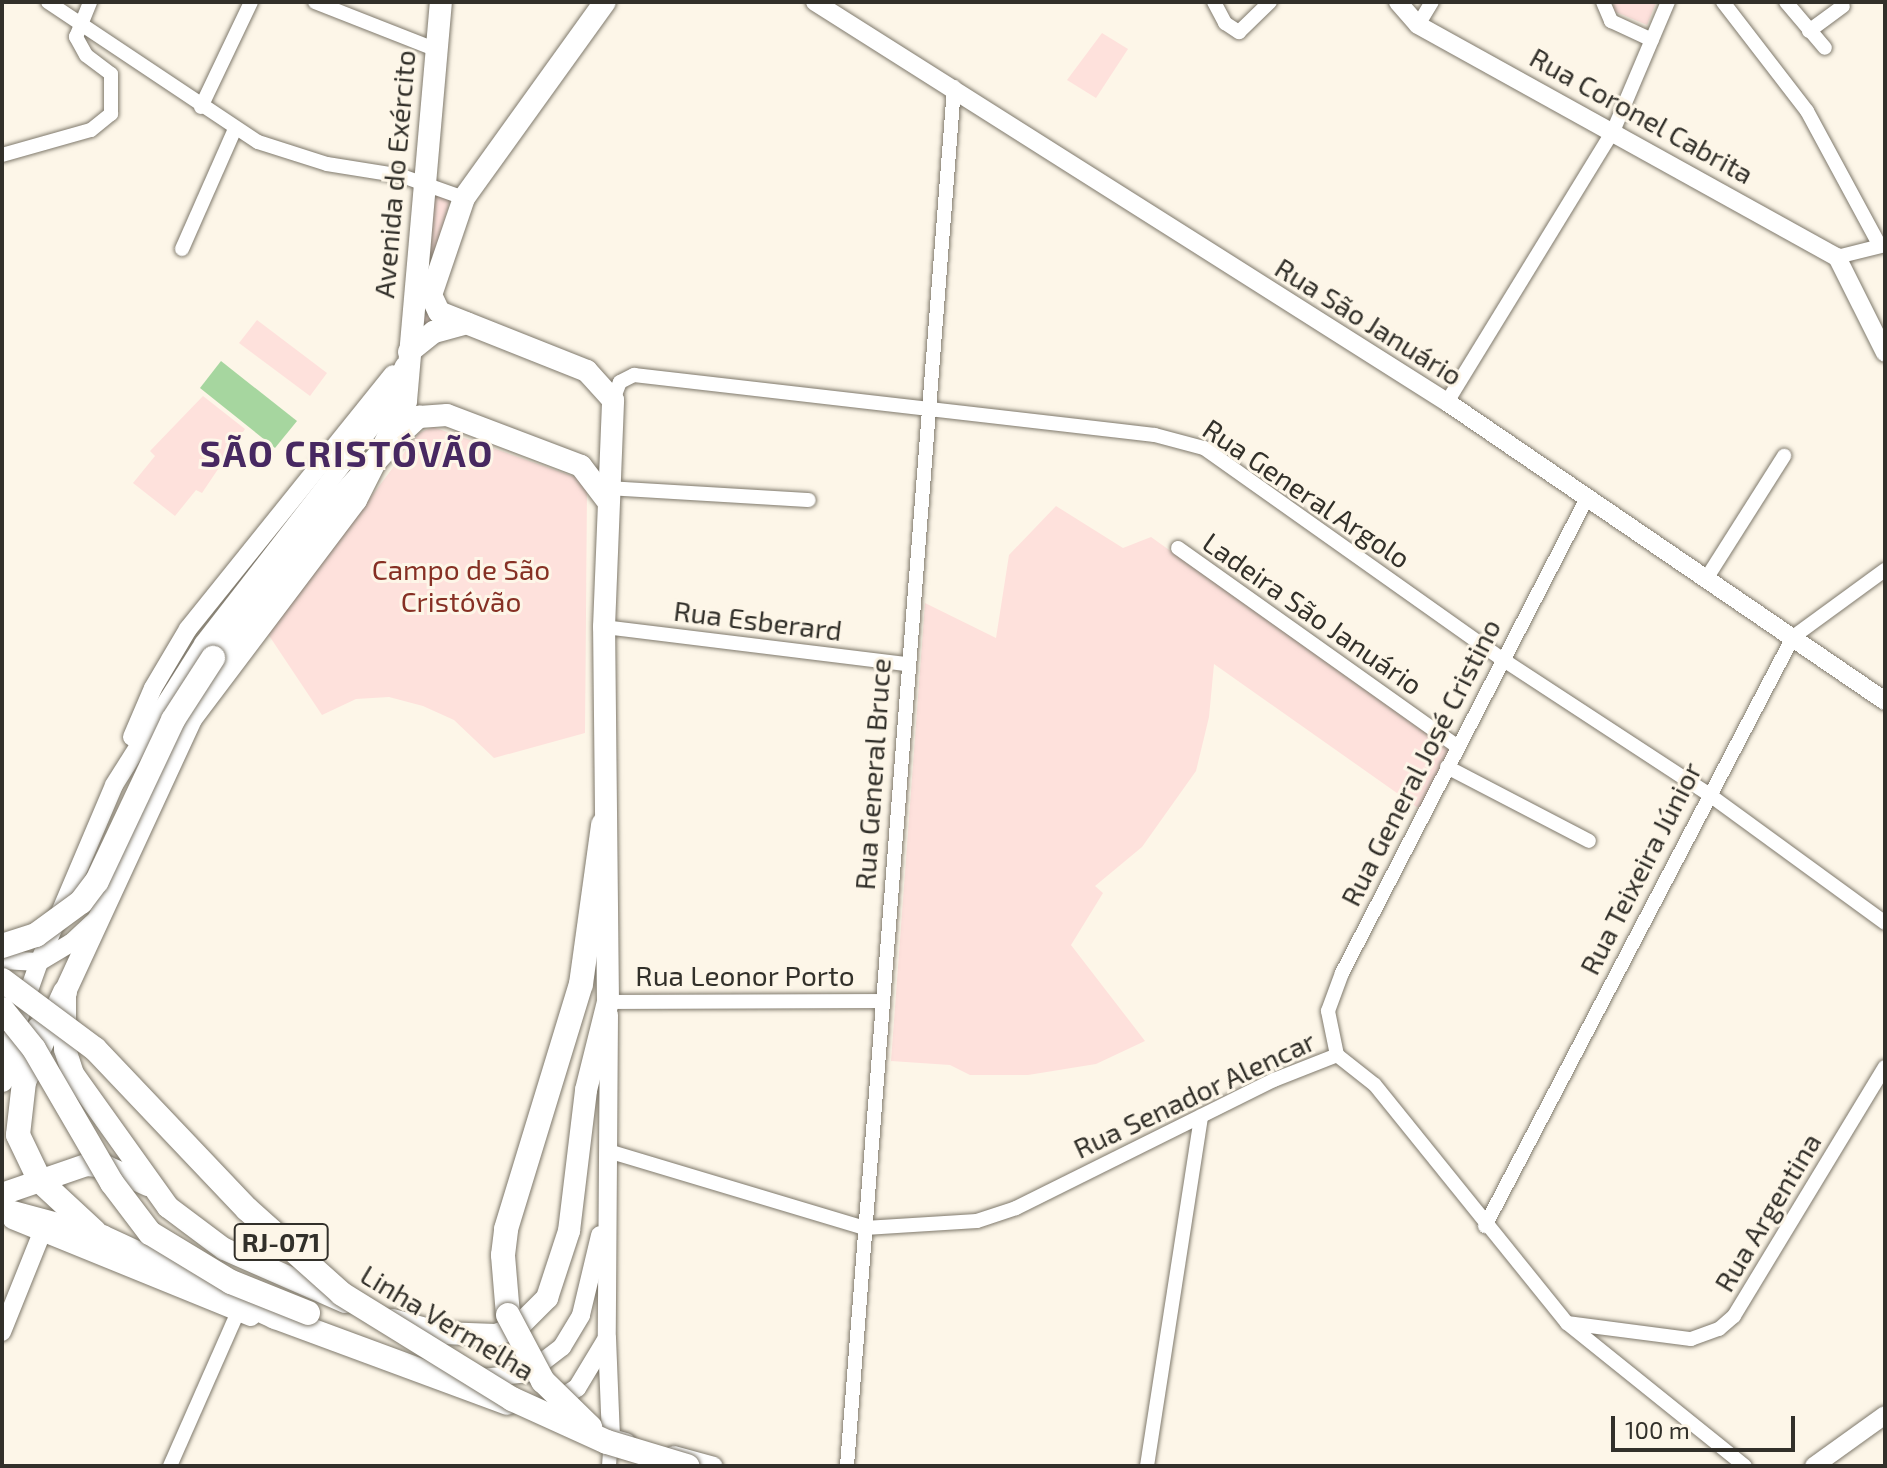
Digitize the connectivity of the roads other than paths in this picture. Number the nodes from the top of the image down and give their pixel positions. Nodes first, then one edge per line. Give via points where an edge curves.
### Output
1 (48, 2) edge
2 (90, 2) edge
3 (251, 2) edge
4 (315, 2) edge
5 (441, 2) edge
6 (605, 2) edge
7 (815, 2) edge
8 (1214, 2) edge
9 (1270, 2) edge
10 (1398, 2) edge
11 (1432, 2) edge
12 (1603, 2) edge
13 (1668, 2) edge
14 (1723, 2) edge
15 (1786, 2) edge
16 (1843, 6) dead end
17 (80, 24) junction
18 (1418, 25) junction
19 (1809, 31) junction
20 (1652, 40) junction
21 (1825, 48) dead end
22 (437, 50) junction
23 (954, 87) junction
24 (201, 107) junction
25 (235, 129) junction
26 (1614, 129) junction
27 (2, 155) edge
28 (425, 184) junction
29 (464, 198) junction
30 (1882, 245) edge
31 (182, 249) dead end
32 (1837, 257) junction
33 (467, 323) junction
34 (409, 352) junction
35 (1885, 353) edge
36 (613, 400) junction
37 (1447, 402) junction
38 (925, 409) junction
39 (383, 452) junction
40 (1784, 456) dead end
41 (606, 493) junction
42 (809, 500) dead end
43 (1586, 500) junction
44 (1178, 548) dead end
45 (1885, 570) edge
46 (1706, 579) junction
47 (604, 627) junction
48 (1793, 637) junction
49 (1502, 659) junction
50 (907, 664) junction
51 (1885, 701) edge
52 (1458, 747) junction
53 (1447, 767) junction
54 (1707, 793) junction
55 (603, 825) junction
56 (1589, 841) dead end
57 (98, 918) junction
58 (1885, 923) edge
59 (2, 946) edge
60 (2, 960) edge
61 (39, 962) junction
62 (2, 983) edge
63 (65, 992) junction
64 (881, 1001) junction
65 (608, 1002) junction
66 (2, 1009) edge
67 (1337, 1055) junction
68 (2, 1066) edge
69 (1885, 1067) edge
70 (2, 1081) edge
71 (1201, 1116) junction
72 (608, 1151) junction
73 (40, 1181) junction
74 (150, 1186) junction
75 (2, 1194) edge
76 (607, 1203) junction
77 (2, 1212) edge
78 (1485, 1226) junction
79 (865, 1228) junction
80 (41, 1235) junction
81 (102, 1237) junction
82 (238, 1312) junction
83 (1567, 1323) junction
84 (2, 1332) edge
85 (607, 1338) junction
86 (483, 1378) joint
87 (509, 1404) junction
88 (1885, 1415) edge
89 (609, 1449) edge
90 (1820, 1464) edge
91 (170, 1466) edge
92 (668, 1466) edge
93 (687, 1466) edge
94 (714, 1466) edge
95 (847, 1466) edge
96 (1147, 1466) edge
97 (1745, 1466) edge

1 - 17 street
2 - 17 street
3 - 24 street
4 - 22 street
5 - 22 main road, Avenida do Exército
6 - 29 main road
7 - 23 street, Rua São Januário
8 - 9 street via 1225,23 1239,32
10 - 18 street
11 - 18 street
12 - 20 street via 1611,21
13 - 20 street
14 - 30 street via 1807,111
15 - 19 street
16 - 19 street
17 - 24 street
17 - 27 street via 79,47 111,74 111,114 91,130
18 - 26 street, Rua Coronel Cabrita
19 - 21 street
20 - 26 street
22 - 28 main road, Avenida do Exército
23 - 37 street, Rua São Januário
23 - 38 street, Rua General Bruce
24 - 25 street
25 - 28 street via 281,152
25 - 31 street
26 - 32 street, Rua Coronel Cabrita
26 - 37 street
28 - 29 street
28 - 34 main road, Avenida do Exército
29 - 33 main road via 431,295 439,312
30 - 32 street
32 - 35 street
33 - 34 main road via 434,332
33 - 36 main road via 587,371
34 - 39 main road via 406,401
34 - 61 street via 176,647 149,697
36 - 38 street, Rua General Argolo via 620,382 634,375
36 - 41 main road
37 - 43 street, Rua São Januário
38 - 49 street, Rua General Argolo via 1155,435 1204,448
38 - 50 street, Rua General Bruce
39 - 41 main road via 419,417 447,415 581,466
39 - 57 main road via 356,500 193,716
39 - 59 highway, bridge via 322,519 189,695 97,881 81,902 36,935
40 - 46 street
41 - 42 street
41 - 47 main road
43 - 46 street, Rua São Januário
43 - 49 street, Rua General José Cristino
44 - 52 street, Ladeira São Januário
45 - 48 street, Rua Teixeira Júnior
46 - 48 street, Rua São Januário
47 - 50 street, Rua Esberard
47 - 55 main road
48 - 51 street, Rua São Januário
48 - 54 street, Rua Teixeira Júnior
49 - 52 street, Rua General José Cristino
49 - 54 street, Rua General Argolo
50 - 64 street, Rua General Bruce
52 - 53 street, Rua General José Cristino
53 - 56 street
53 - 67 street, Rua General José Cristino via 1329,1002
54 - 58 street, Rua General Argolo
54 - 78 street, Rua Teixeira Júnior
55 - 65 main road
55 - 89 highway, bridge via 581,984 506,1229 504,1292 528,1360
57 - 61 street
57 - 63 main road
60 - 61 street
61 - 68 street
62 - 87 highway, Linha Vermelha / RJ-071, bridge via 93,1053 243,1212 328,1289
62 - 89 highway, Linha Vermelha / RJ-071, bridge via 95,1049 247,1209 342,1294 512,1399
63 - 70 main road
63 - 73 highway via 24,1082 16,1118 23,1150
63 - 74 main road via 65,1049 73,1074
64 - 65 street, Rua Leonor Porto
64 - 79 street, Rua General Bruce
65 - 72 street
65 - 74 main road via 586,1090 559,1272 534,1314 496,1335 441,1333 379,1317 224,1249 191,1227
66 - 86 highway, bridge via 34,1049 112,1183 150,1233 231,1282
67 - 71 street, Rua Senador Alencar
67 - 78 street, Rua Senador Alencar via 1375,1085
69 - 83 street, Rua Argentina via 1727,1323 1691,1339
71 - 79 street, Rua Senador Alencar via 994,1217
71 - 96 street
72 - 76 street
72 - 79 street, Rua Senador Alencar
73 - 74 main road via 86,1165 107,1167
73 - 75 main road
73 - 81 highway
76 - 85 street
76 - 86 street via 575,1331 528,1373
77 - 80 street
77 - 81 highway
78 - 83 street, Rua Senador Alencar
79 - 95 street, Rua General Bruce
80 - 82 street
80 - 84 street
81 - 87 highway via 275,1317
82 - 85 street via 510,1408 538,1408 577,1388 594,1368
82 - 91 street
83 - 97 street, Rua Senador Alencar
85 - 89 street
87 - 92 highway, Linha Vermelha / RJ-071, bridge via 605,1448
88 - 90 street
89 - 93 highway, Linha Vermelha / RJ-071, bridge
89 - 94 street

